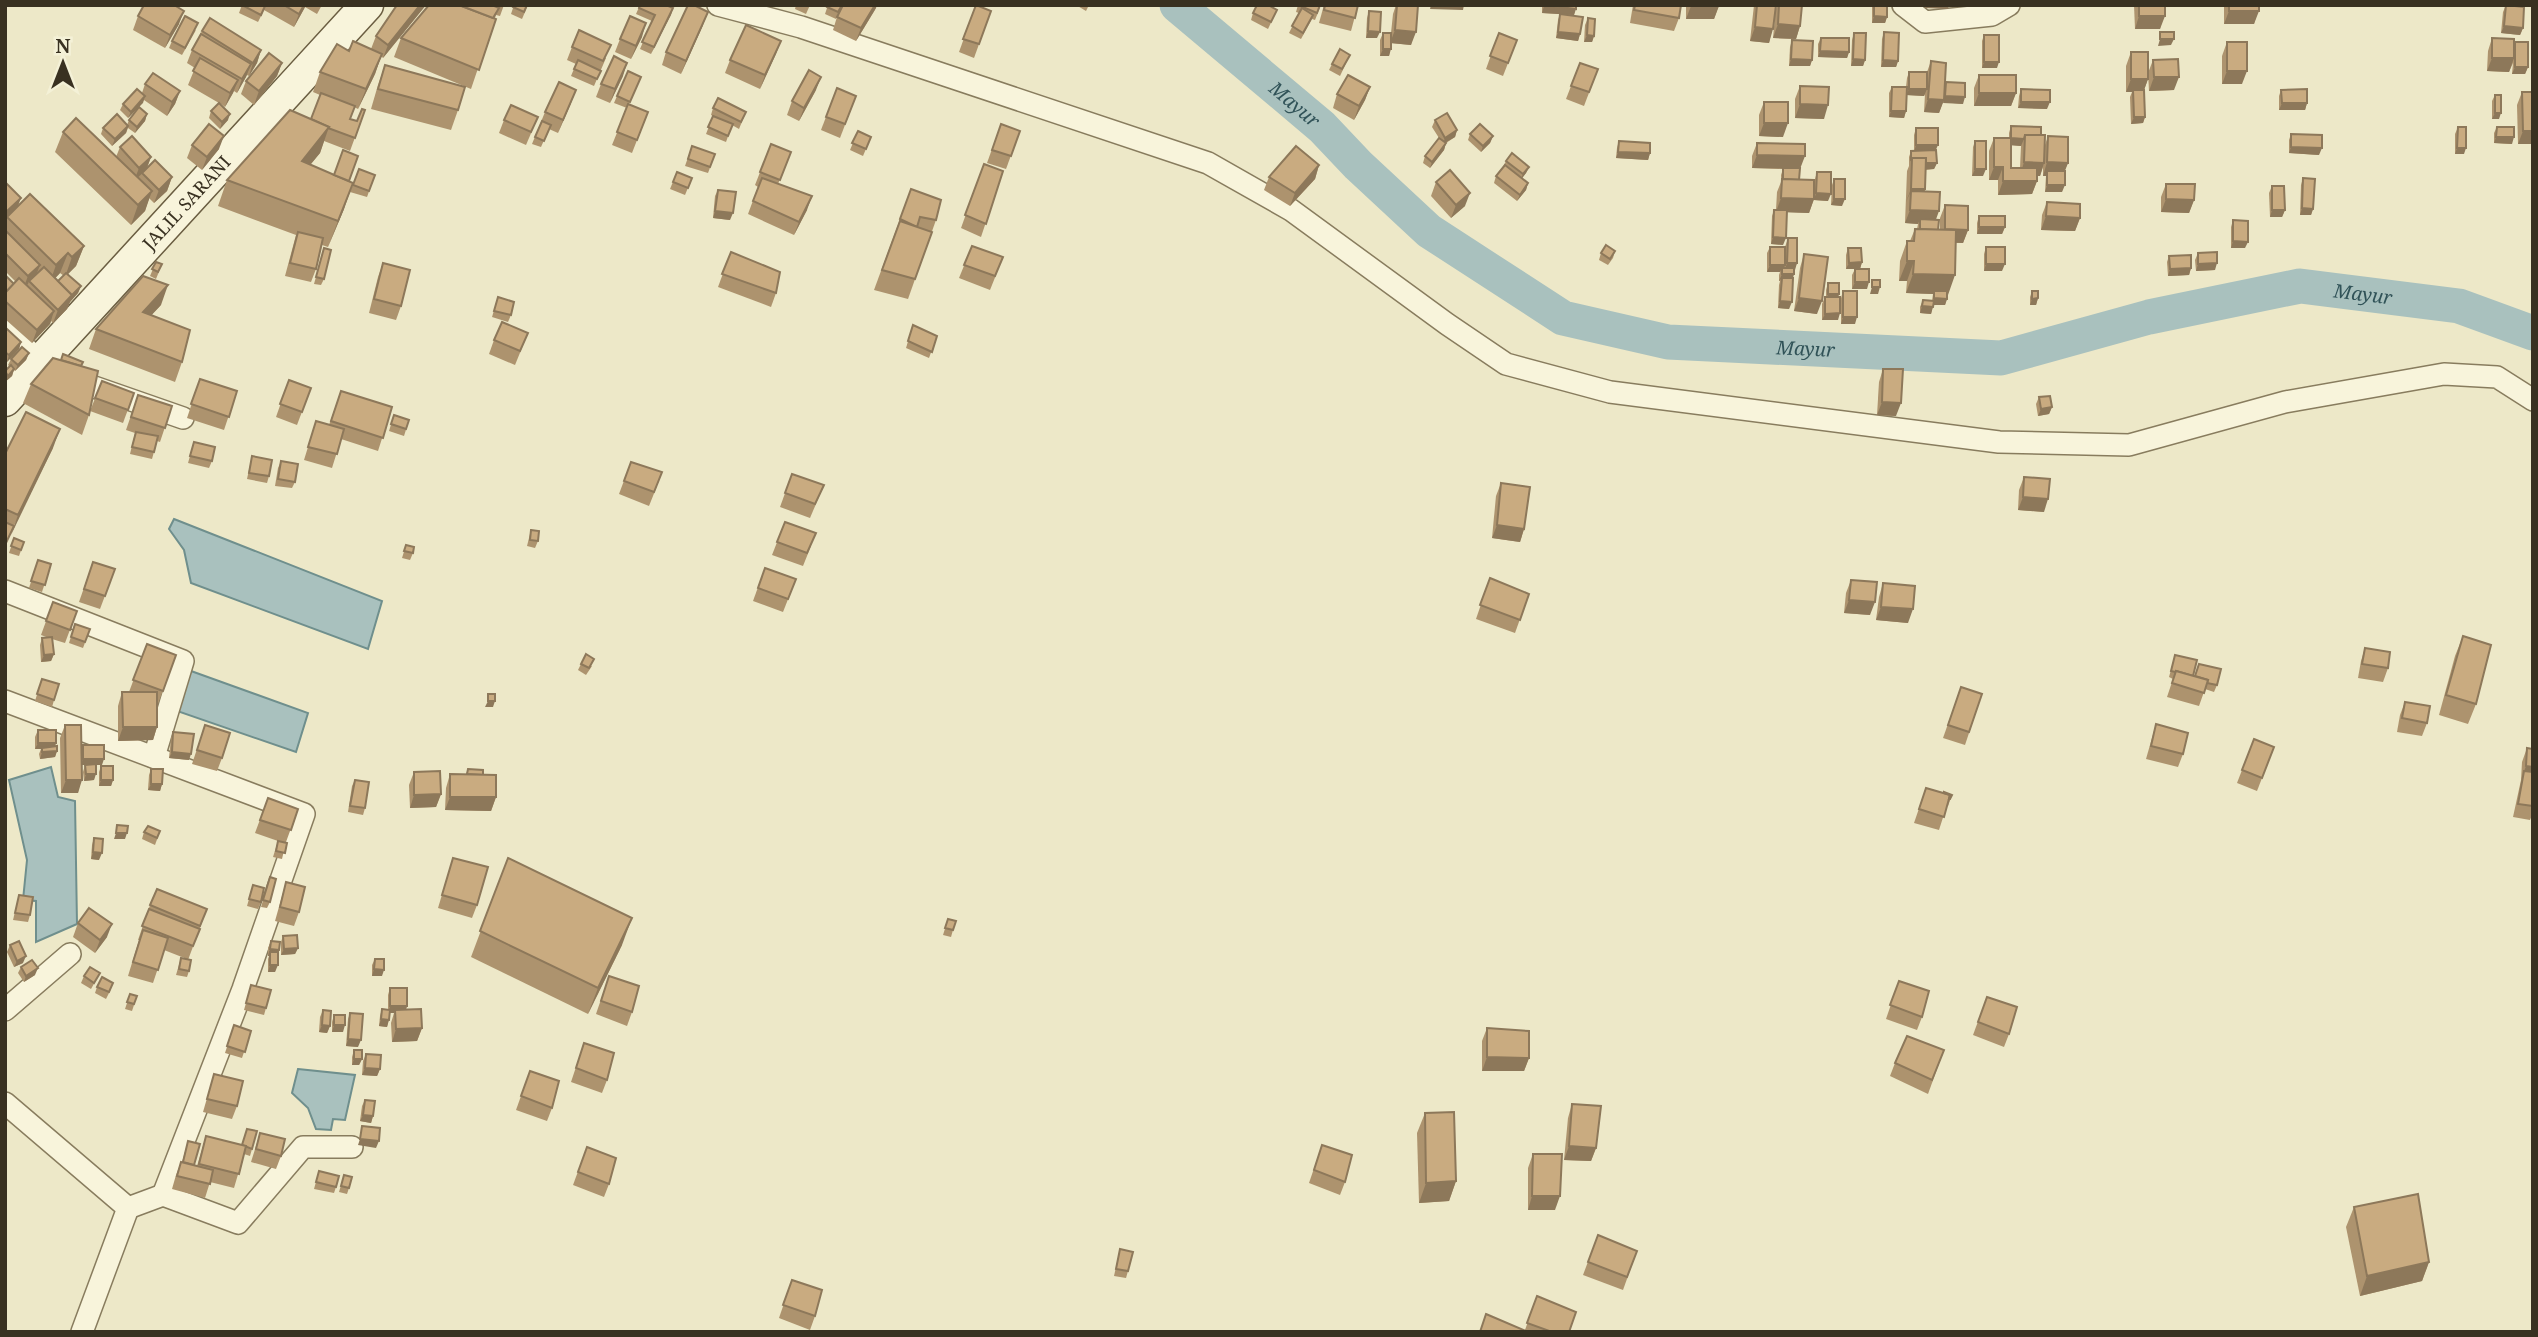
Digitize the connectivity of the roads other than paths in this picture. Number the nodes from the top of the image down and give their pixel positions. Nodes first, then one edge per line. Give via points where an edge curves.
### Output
1 (367, 5) edge
2 (718, 5) edge
3 (1903, 5) edge
4 (2009, 5) edge
5 (5, 328) edge
6 (42, 362) junction
7 (5, 400) edge
8 (2533, 400) edge
9 (183, 418) dead end
10 (5, 591) edge
11 (5, 701) edge
12 (154, 757) junction
13 (70, 954) dead end
14 (5, 1010) edge
15 (5, 1103) edge
16 (352, 1147) dead end
17 (163, 1195) junction
18 (128, 1208) junction
19 (82, 1332) edge

1 - 6 main road, JALIL SARANI
2 - 8 street via 801,27 1208,163 1292,210 1506,364 1610,392 1999,442 2129,445 2286,402 2444,374 2497,377
3 - 4 street via 1925,22 1992,15
5 - 6 street
6 - 7 main road, JALIL SARANI
6 - 9 street via 51,372
10 - 12 street via 183,661
11 - 12 street
12 - 17 street via 304,814 243,989
13 - 14 street
15 - 18 street
16 - 17 street via 303,1147 238,1223
17 - 18 street
18 - 19 street

